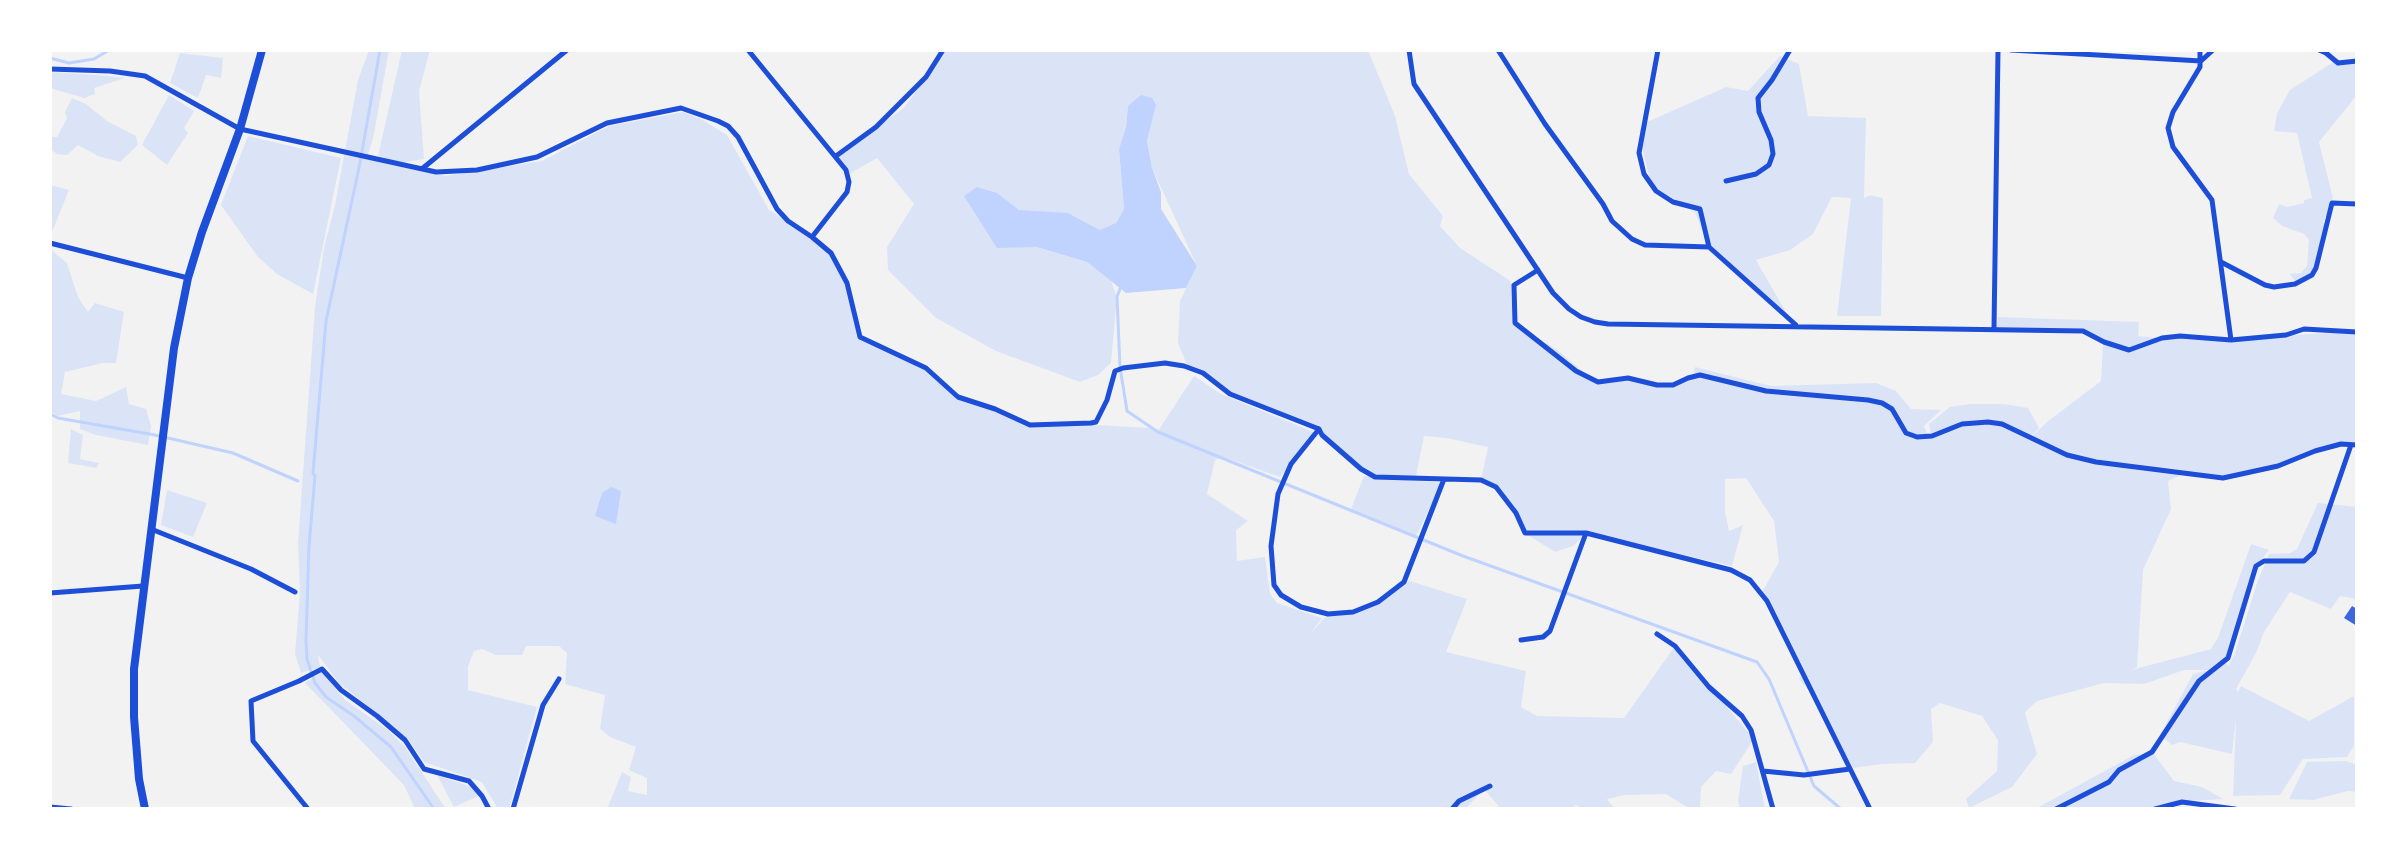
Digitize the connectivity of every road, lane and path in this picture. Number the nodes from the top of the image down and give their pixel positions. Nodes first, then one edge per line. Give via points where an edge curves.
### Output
1 (262, 50) edge
2 (567, 50) edge
3 (748, 50) edge
4 (943, 50) edge
5 (1409, 50) edge
6 (1498, 50) edge
7 (1658, 50) edge
8 (1790, 50) edge
9 (1998, 50) edge
10 (2011, 50) edge
11 (2200, 50) edge
12 (2213, 50) edge
13 (2319, 50) edge
14 (2201, 61) junction
15 (2357, 61) edge
16 (50, 69) edge
17 (240, 129) junction
18 (836, 156) junction
19 (422, 169) junction
20 (1726, 181) dead end
21 (2357, 204) edge
22 (812, 237) junction
23 (50, 243) edge
24 (1709, 247) junction
25 (2220, 262) junction
26 (1538, 270) junction
27 (188, 278) junction
28 (1797, 326) junction
29 (1994, 329) junction
30 (2357, 332) edge
31 (2231, 340) junction
32 (1319, 429) junction
33 (2354, 445) edge
34 (1444, 479) junction
35 (150, 529) junction
36 (1586, 533) junction
37 (143, 586) junction
38 (295, 592) dead end
39 (50, 593) edge
40 (1657, 634) dead end
41 (1521, 640) dead end
42 (559, 679) dead end
43 (1850, 769) junction
44 (1763, 771) junction
45 (1490, 786) dead end
46 (50, 807) edge
47 (71, 809) edge
48 (145, 809) edge
49 (308, 809) edge
50 (489, 809) edge
51 (513, 809) edge
52 (1452, 809) edge
53 (1773, 809) edge
54 (1870, 809) edge
55 (2056, 809) edge
56 (2155, 809) edge
57 (2235, 809) edge

1 - 17 main road
2 - 19 street
3 - 18 street
4 - 18 street via 926,77 876,127
5 - 26 street via 1414,84
6 - 24 street via 1612,221 1645,245
7 - 24 street via 1639,153 1644,174 1673,202 1700,209
8 - 20 street via 1758,98 1771,140 1769,165
9 - 29 street
10 - 14 street
11 - 14 street
12 - 14 street
13 - 15 street via 2338,63
14 - 25 street via 2168,128 2173,147 2212,200
16 - 17 street via 145,76
17 - 19 street
17 - 27 main road
18 - 22 street via 846,170 847,192
19 - 22 street via 452,172 525,159 607,123 681,108 728,126 777,209
21 - 25 street via 2332,203 2316,268 2295,284 2265,285
22 - 32 street via 831,253 847,283 860,337 926,368 958,397 1030,425 1096,422 1115,371 1165,363 1203,373 1230,394
23 - 27 street
24 - 28 street
25 - 31 street
26 - 28 street via 1569,309 1595,322
26 - 33 street via 1514,285 1515,323 1598,382 1628,378 1673,385 1700,375 1766,391 1868,400 1892,409 1906,433 1917,437 1988,422 2082,459 2223,478 2341,444
27 - 35 main road
28 - 29 street
29 - 31 street via 2083,331 2129,350 2180,336
30 - 31 street via 2304,329
32 - 34 street via 1375,477
32 - 34 street via 1291,464 1278,494 1271,546 1274,585 1301,607 1328,614 1353,612 1378,602 1404,582
33 - 55 street via 2314,552 2304,561 2264,561 2256,566 2228,658 2199,681 2152,752
34 - 36 street via 1481,480 1496,487 1525,533
35 - 37 main road
35 - 38 street
36 - 41 street via 1550,631
36 - 43 street via 1731,570 1750,580 1767,601
37 - 39 street
37 - 48 main road via 134,717
40 - 44 street via 1742,716
42 - 51 street via 543,705
43 - 44 street via 1808,774
43 - 54 street
44 - 53 street
45 - 52 street
46 - 47 street
49 - 50 street via 253,741 251,701 322,669 405,740 424,769 469,781
56 - 57 street via 2182,802

